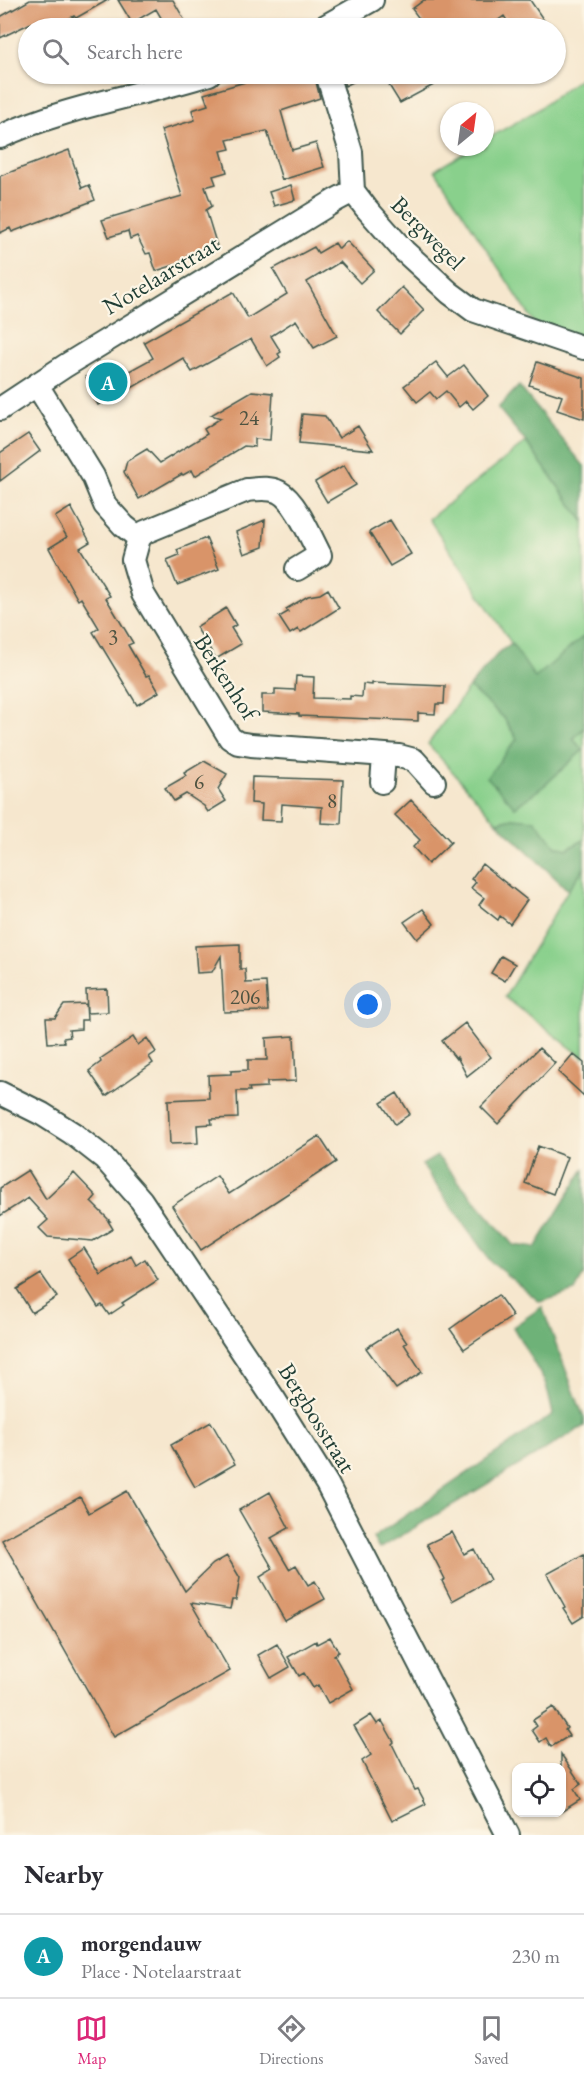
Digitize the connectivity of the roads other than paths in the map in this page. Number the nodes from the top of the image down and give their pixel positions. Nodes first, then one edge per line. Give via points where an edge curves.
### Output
1 (372, 0) edge
2 (340, 18) edge
3 (168, 84) edge
4 (330, 84) edge
5 (0, 137) edge
6 (353, 191) junction
7 (584, 348) edge
8 (37, 385) junction
9 (0, 409) edge
10 (139, 538) junction
11 (297, 569) dead end
12 (384, 756) junction
13 (382, 782) dead end
14 (434, 782) dead end
15 (0, 1093) edge
16 (508, 1835) edge

1 - 2 street
3 - 5 street via 50,118
4 - 6 street via 351,152
6 - 7 street, Bergwegel via 404,251 473,310
6 - 8 street, Notelaarstraat
8 - 9 street, Notelaarstraat
8 - 10 street via 93,476 105,505
10 - 11 street via 158,526 247,490 263,488 279,492 290,501 320,555
10 - 12 street, Berkenhof via 133,560 143,594 230,738 251,745
12 - 13 street
12 - 14 street, Berkenhof via 414,760
15 - 16 street, Bergbosstraat via 72,1133 104,1158 141,1200 327,1484

